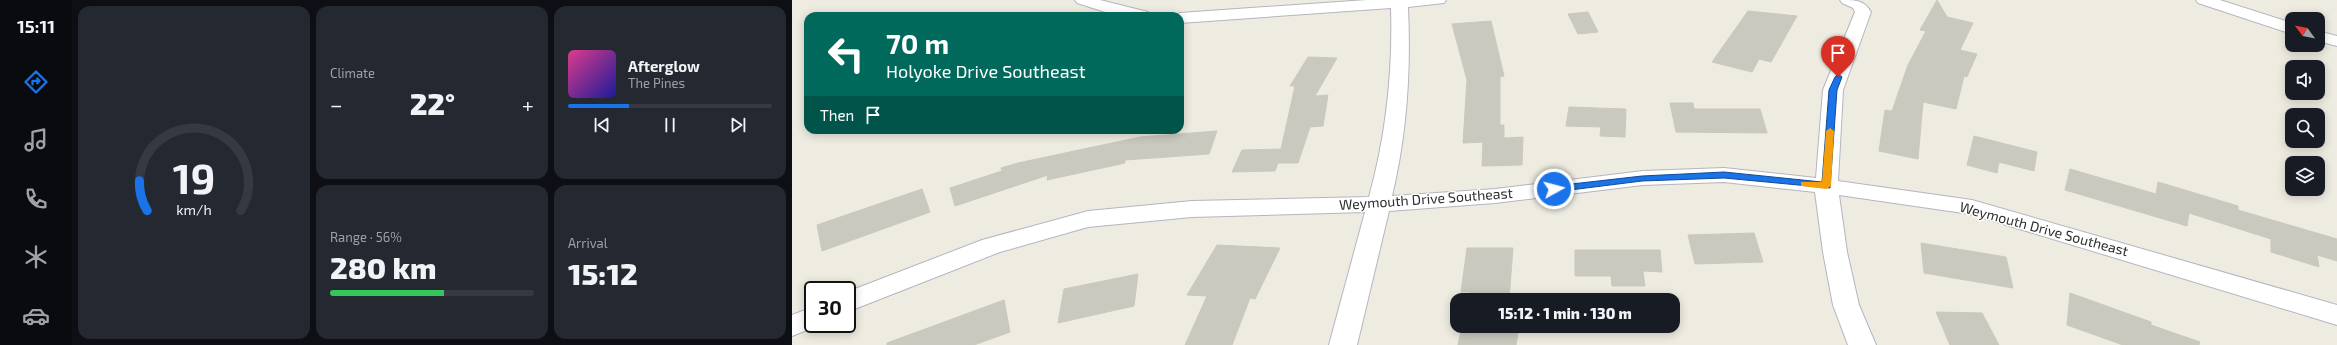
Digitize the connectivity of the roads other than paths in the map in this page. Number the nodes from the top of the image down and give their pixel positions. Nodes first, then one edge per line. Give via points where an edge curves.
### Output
1 (1083, 0) edge
2 (1438, 0) edge
3 (2204, 0) edge
4 (1400, 2) edge
5 (1854, 3) edge
6 (1119, 12) edge
7 (1184, 18) edge
8 (2285, 27) edge
9 (2325, 38) edge
10 (2337, 41) edge
11 (1826, 186) junction
12 (1378, 204) junction
13 (856, 298) edge
14 (2337, 315) edge
15 (804, 321) edge
16 (792, 326) edge
17 (1343, 345) edge
18 (1862, 345) edge

1 - 6 street
2 - 4 street
3 - 8 street
4 - 7 street
4 - 12 street via 1399,87 1389,164
5 - 11 street via 1863,12 1833,90
9 - 10 street
11 - 12 street, Weymouth Drive Southeast via 1724,175 1642,178 1495,196
11 - 14 street, Weymouth Drive Southeast via 1972,207
11 - 18 street via 1835,252 1846,305
12 - 13 street, Weymouth Drive Southeast via 1192,208 1088,219 991,246
12 - 17 street
15 - 16 street

